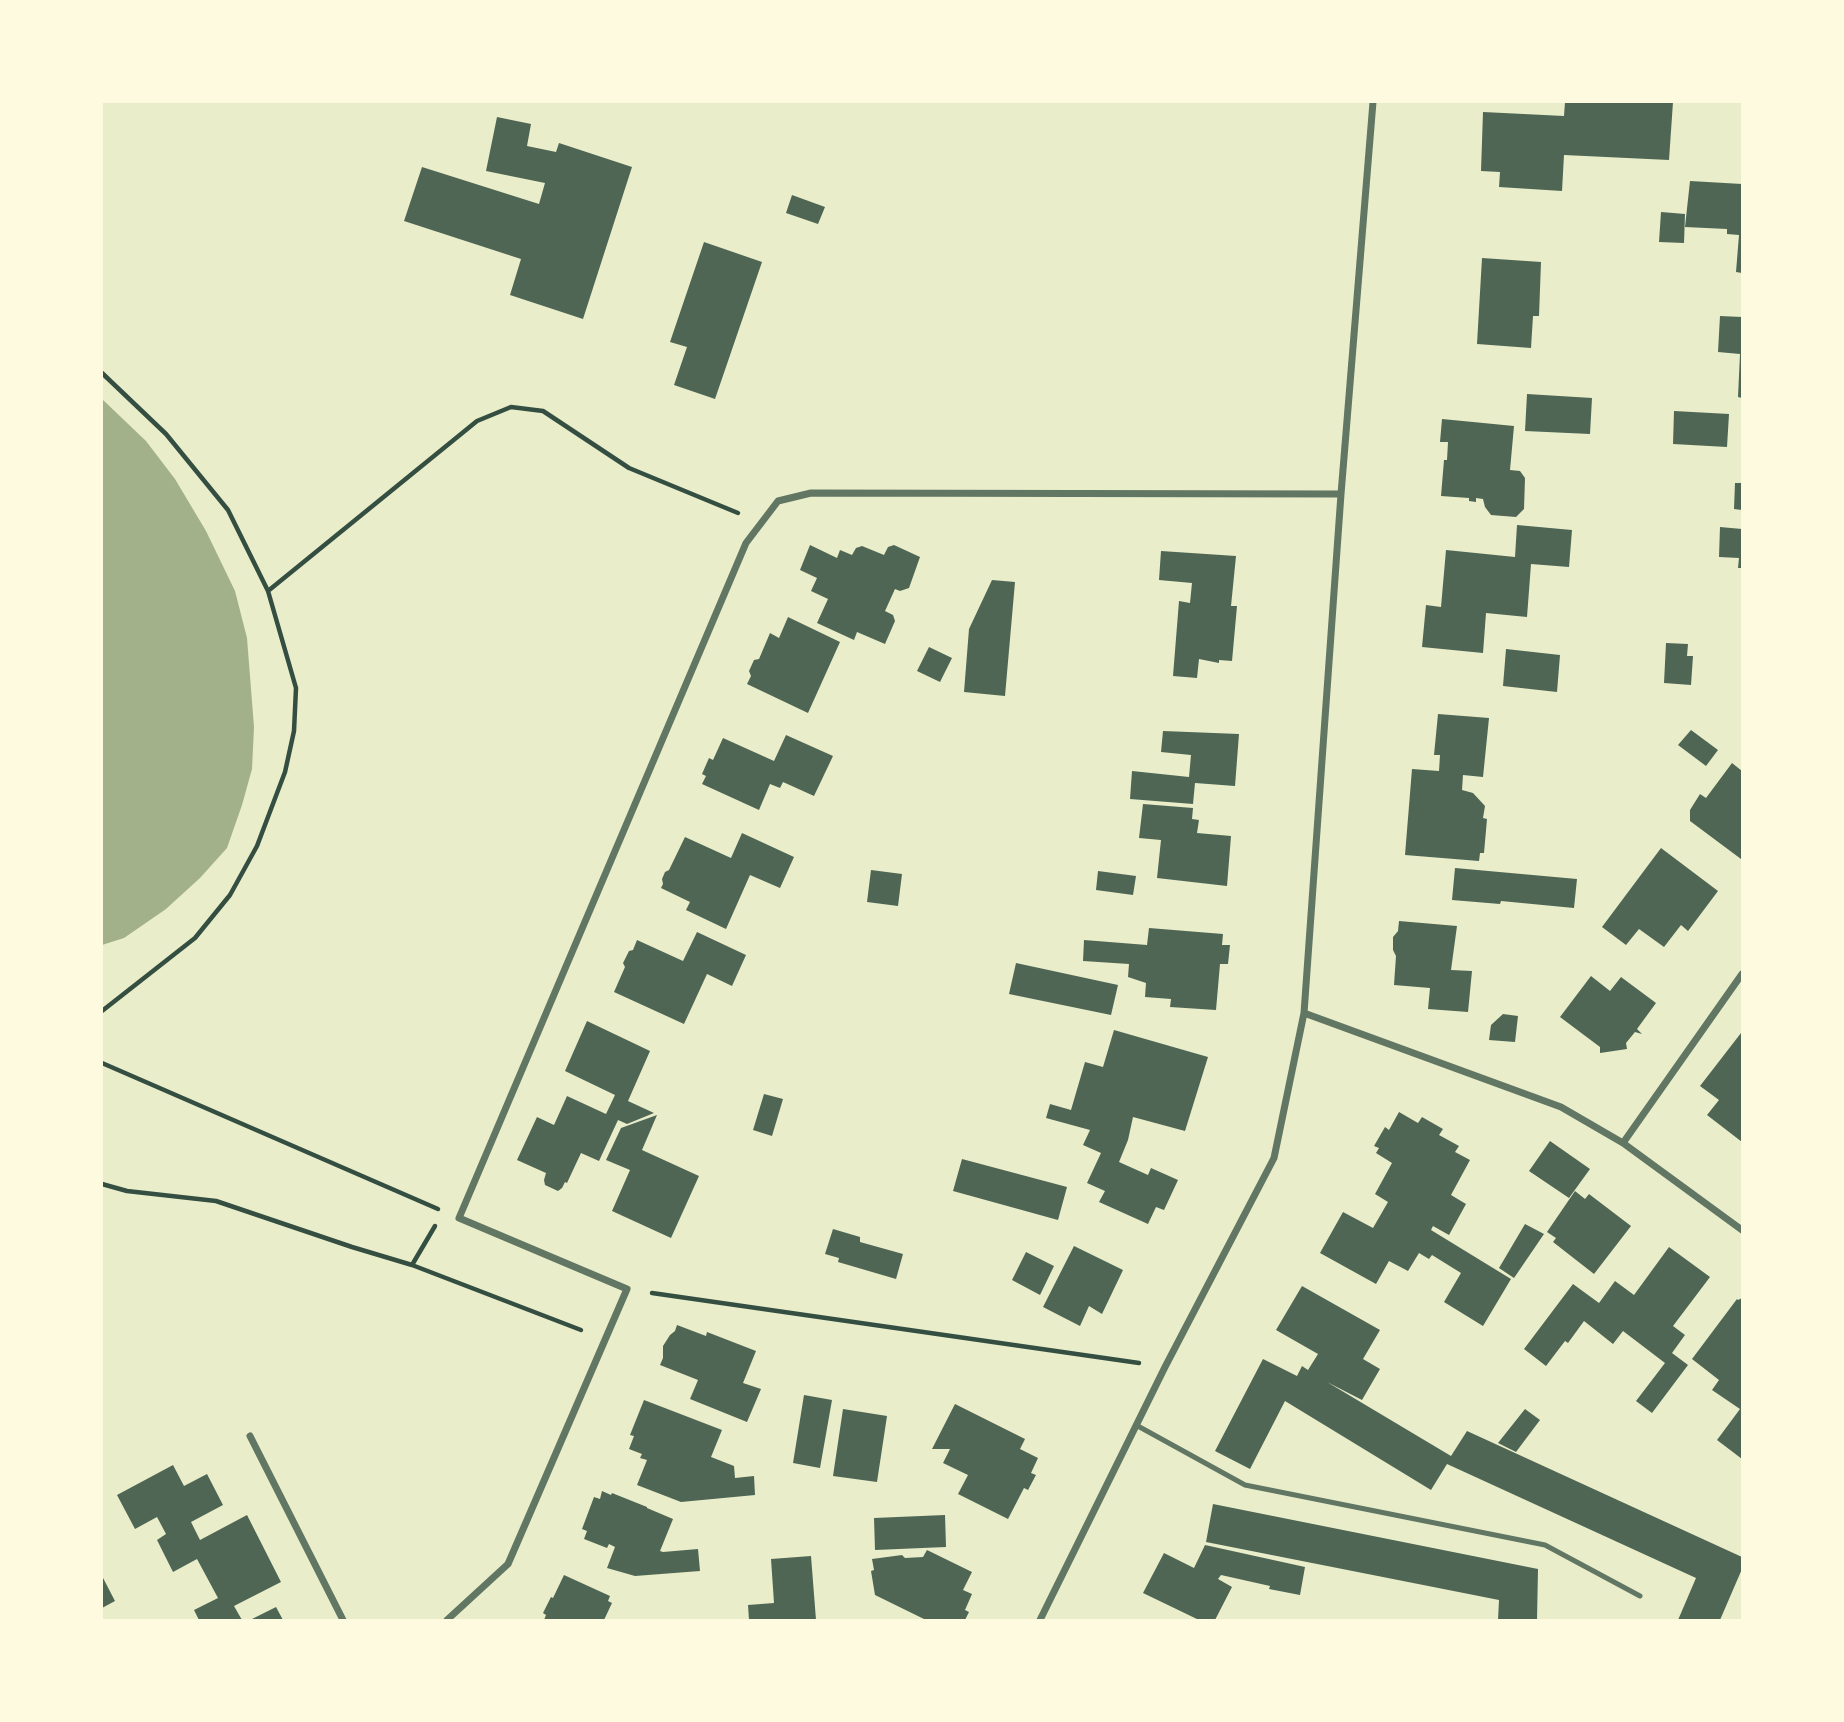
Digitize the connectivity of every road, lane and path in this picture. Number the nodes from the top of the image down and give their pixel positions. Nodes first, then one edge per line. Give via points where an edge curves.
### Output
1 (1373, 102) edge
2 (102, 373) edge
3 (1341, 494) junction
4 (761, 523) junction
5 (268, 591) junction
6 (1742, 974) edge
7 (102, 1011) edge
8 (1304, 1013) junction
9 (102, 1063) edge
10 (1623, 1143) junction
11 (102, 1184) edge
12 (444, 1211) junction
13 (459, 1218) junction
14 (1742, 1230) edge
15 (412, 1265) junction
16 (627, 1289) junction
17 (606, 1339) junction
18 (1165, 1367) junction
19 (1136, 1424) junction
20 (250, 1436) dead end
21 (1640, 1596) dead end
22 (343, 1620) edge
23 (447, 1620) edge
24 (1040, 1620) edge

1 - 3 street
2 - 5 path via 166,434 228,510
3 - 4 street via 811,493 778,501
3 - 8 street
4 - 5 path via 629,468 543,411 511,407 477,421
4 - 13 street via 746,543
5 - 7 path via 296,688 285,772 257,846 230,895 195,938
6 - 10 street
8 - 10 street via 1561,1107
8 - 18 street via 1274,1158
9 - 12 path
10 - 14 street
11 - 15 path via 216,1200
12 - 13 path
12 - 15 path
13 - 16 street
15 - 17 path
16 - 17 street
16 - 18 path
17 - 23 street via 508,1564
18 - 19 street
19 - 21 lane via 1245,1485 1545,1545
19 - 24 street
20 - 22 street

